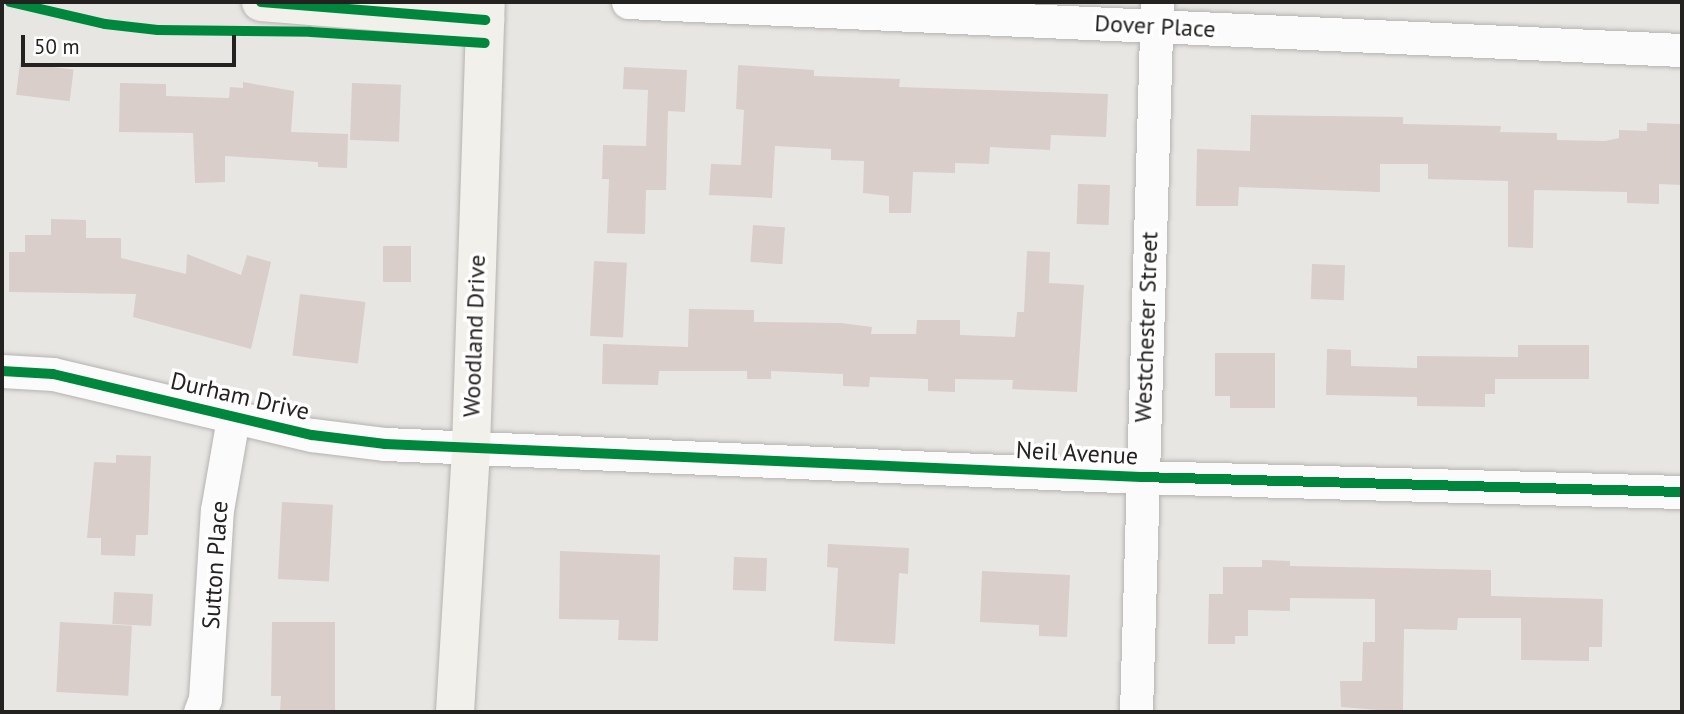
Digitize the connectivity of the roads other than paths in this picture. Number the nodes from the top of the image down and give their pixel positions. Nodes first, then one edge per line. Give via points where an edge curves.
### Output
1 (261, 2) edge
2 (628, 2) edge
3 (485, 11) edge
4 (1157, 14) edge
5 (1682, 50) edge
6 (2, 371) edge
7 (233, 418) junction
8 (471, 447) junction
9 (1141, 477) junction
10 (1682, 492) edge
11 (200, 712) edge
12 (455, 712) edge
13 (1136, 712) edge

1 - 3 main road
2 - 4 street, Dover Place
3 - 8 main road, Woodland Drive
4 - 5 street, Dover Place
4 - 9 street, Westchester Street
6 - 7 street, Durham Drive via 53,374
7 - 8 street, Durham Drive via 312,435
7 - 11 street, Sutton Place via 217,510 205,699
8 - 9 street, Neil Avenue
8 - 12 main road, Woodland Drive
9 - 10 street, Neil Avenue
9 - 13 street, Westchester Street

